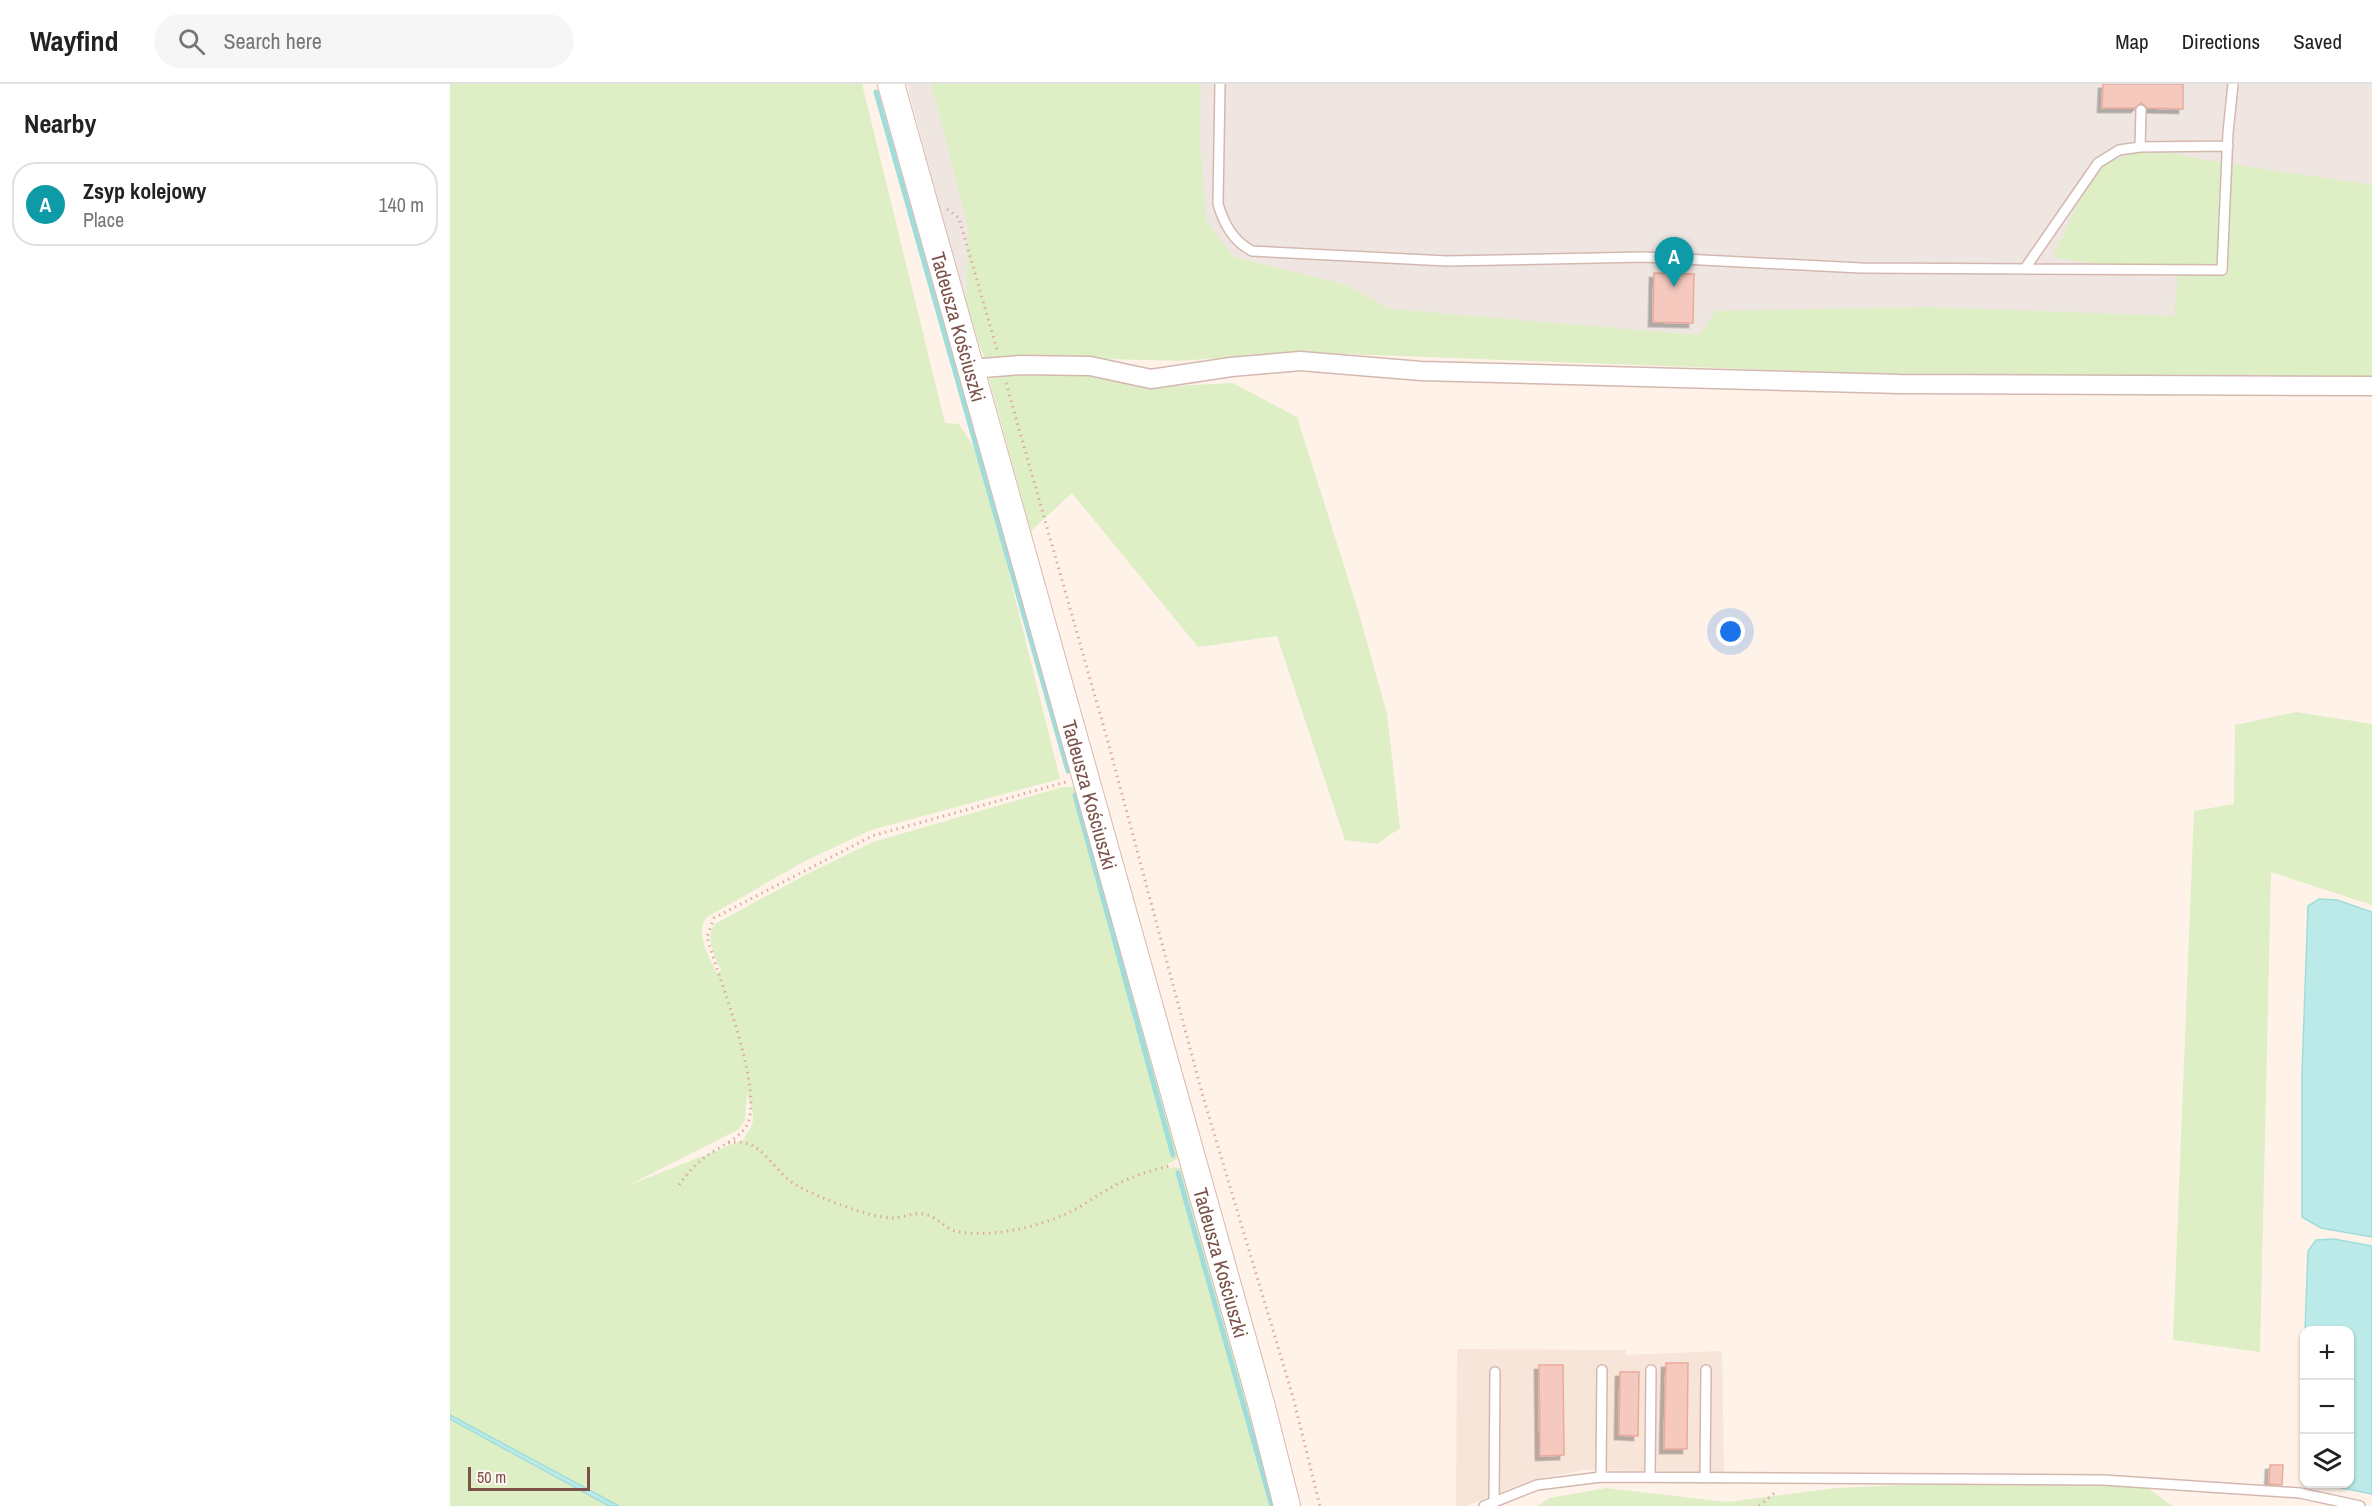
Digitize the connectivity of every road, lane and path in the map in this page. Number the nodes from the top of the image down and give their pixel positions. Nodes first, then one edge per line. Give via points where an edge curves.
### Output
1 (891, 84) edge
2 (1220, 84) edge
3 (2233, 84) edge
4 (2141, 110) dead end
5 (2228, 146) junction
6 (2140, 147) junction
7 (941, 207) dead end
8 (2026, 267) junction
9 (1002, 367) junction
10 (971, 369) junction
11 (2372, 386) edge
12 (1085, 777) junction
13 (723, 1144) junction
14 (1172, 1165) dead end
15 (679, 1185) dead end
16 (1602, 1370) dead end
17 (1651, 1370) dead end
18 (1706, 1370) dead end
19 (1495, 1372) dead end
20 (1601, 1477) junction
21 (1650, 1477) junction
22 (1705, 1478) junction
23 (1793, 1479) junction
24 (1494, 1502) junction
25 (1287, 1506) edge
26 (1320, 1506) edge
27 (1484, 1506) edge
28 (1759, 1506) edge
29 (2360, 1506) edge

1 - 10 main road, Tadeusza Kościuszki
2 - 8 lane via 1218,204 1224,223 1241,245 1252,251 1447,261 1644,257 1862,268
3 - 5 lane
4 - 6 lane
5 - 6 lane
5 - 8 lane via 2222,270
6 - 8 lane via 2119,150 2098,163
7 - 9 path via 959,218
9 - 10 street
9 - 11 street via 1090,366 1151,379 1300,362 1421,371 1900,384
9 - 26 path via 1202,1093 1293,1397
10 - 12 main road, Tadeusza Kościuszki
12 - 13 path via 872,836 714,918 707,937 744,1058 751,1107 746,1127
12 - 25 main road, Tadeusza Kościuszki
13 - 14 path via 754,1145 798,1186 856,1211 895,1218 925,1214 959,1232 986,1233 1040,1223 1123,1181
13 - 15 path via 701,1160
16 - 20 lane
17 - 21 lane
18 - 22 lane
19 - 24 lane
20 - 21 lane
20 - 24 lane via 1537,1485
21 - 22 lane
22 - 23 lane
23 - 28 path
23 - 29 lane via 2103,1480 2300,1493
24 - 27 lane

